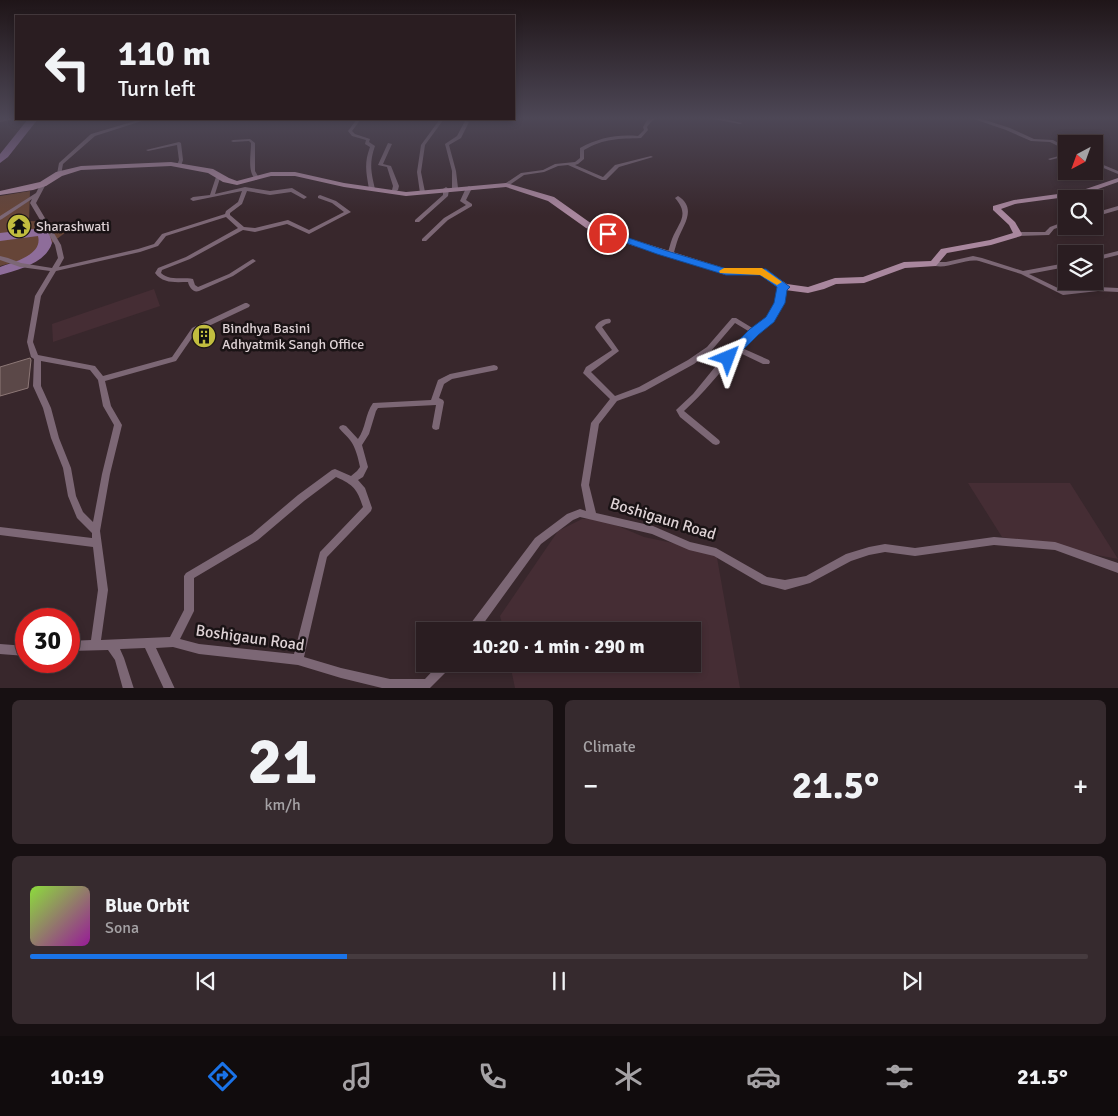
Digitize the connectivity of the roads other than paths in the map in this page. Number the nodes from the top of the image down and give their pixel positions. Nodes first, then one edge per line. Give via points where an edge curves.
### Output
1 (76, 150) edge
2 (180, 150) edge
3 (253, 150) edge
4 (372, 150) edge
5 (387, 150) edge
6 (422, 150) edge
7 (449, 150) edge
8 (582, 150) edge
9 (651, 157) dead end
10 (1058, 158) edge
11 (1050, 160) dead end
12 (569, 164) junction
13 (179, 165) junction
14 (1103, 166) edge
15 (1118, 173) edge
16 (59, 174) junction
17 (219, 175) junction
18 (256, 178) junction
19 (1118, 180) edge
20 (43, 184) junction
21 (506, 185) junction
22 (469, 188) junction
23 (245, 189) junction
24 (372, 189) junction
25 (450, 189) junction
26 (395, 190) junction
27 (422, 192) junction
28 (0, 193) edge
29 (37, 194) junction
30 (212, 196) junction
31 (304, 196) dead end
32 (320, 197) dead end
33 (678, 198) dead end
34 (193, 199) dead end
35 (1118, 208) edge
36 (1103, 212) edge
37 (227, 215) junction
38 (0, 218) edge
39 (417, 221) dead end
40 (1058, 226) edge
41 (242, 228) junction
42 (1018, 234) junction
43 (424, 240) dead end
44 (1118, 253) edge
45 (670, 255) junction
46 (1103, 257) edge
47 (3, 259) edge
48 (253, 262) dead end
49 (933, 264) junction
50 (1058, 266) edge
51 (54, 270) junction
52 (1022, 273) junction
53 (785, 287) junction
54 (1118, 290) edge
55 (247, 305) dead end
56 (608, 321) dead end
57 (754, 332) junction
58 (737, 349) junction
59 (38, 358) junction
60 (766, 362) dead end
61 (494, 368) dead end
62 (101, 378) junction
63 (614, 399) junction
64 (434, 403) junction
65 (436, 427) dead end
66 (343, 428) dead end
67 (716, 442) dead end
68 (358, 444) junction
69 (352, 480) junction
70 (592, 516) junction
71 (0, 531) edge
72 (96, 531) junction
73 (98, 544) junction
74 (1118, 568) edge
75 (479, 622) edge
76 (172, 642) junction
77 (148, 643) junction
78 (95, 645) junction
79 (80, 646) edge
80 (112, 646) junction
81 (0, 649) edge
82 (15, 650) edge
83 (298, 660) junction
84 (438, 672) edge
85 (129, 688) edge
86 (170, 688) edge

1 - 16 street via 61,164
2 - 13 street via 182,160
3 - 18 street
4 - 24 street via 368,170
5 - 26 street via 380,165 389,166
6 - 27 street via 419,172
7 - 25 street via 454,171
8 - 12 street via 582,159
9 - 12 street via 617,166 604,179
10 - 11 street
12 - 21 street via 523,174
13 - 16 street via 94,166
13 - 17 street
14 - 15 street
16 - 20 street
17 - 18 street via 238,183
17 - 30 street
18 - 24 street via 295,174
19 - 42 street via 1081,192 1014,202 996,208
20 - 28 street
20 - 29 street
21 - 22 street
21 - 45 street via 550,199 594,229
22 - 25 street
22 - 43 street via 463,201 470,205 446,219
23 - 30 street
23 - 31 street via 270,193 292,190
23 - 37 street via 240,204
24 - 26 street
25 - 27 street
25 - 39 street
26 - 27 street via 406,194
29 - 38 street
29 - 51 street via 34,203 58,244 61,258
30 - 34 street
32 - 41 street via 348,212 309,232 288,222 255,230
33 - 45 street via 684,204 685,222 674,240
35 - 36 street
37 - 41 street
37 - 51 street via 164,235 156,245
40 - 42 street via 1047,234
41 - 48 street via 158,272 161,277 171,280 191,280 197,290
42 - 49 street via 944,251
44 - 46 street
45 - 53 street via 726,272 762,272
47 - 51 street
49 - 52 street via 972,258
49 - 53 street via 904,265 864,280 835,281 808,290
50 - 52 street
51 - 59 street via 38,296 30,342
52 - 54 street via 1063,293
53 - 57 street via 782,286 779,303 770,320
55 - 62 street via 194,330 174,359
56 - 63 street via 598,327 616,351 589,369 587,374
57 - 58 street
57 - 63 street via 734,320 709,349 691,362 642,390
58 - 60 street
58 - 67 street via 680,410
59 - 62 street via 92,368
59 - 72 street via 37,386 67,468 72,496 80,515
61 - 64 street via 445,378
62 - 72 street via 107,406 118,425
63 - 70 street via 595,423 590,446 585,485
64 - 65 street via 440,402
64 - 68 street via 376,405 367,433
66 - 68 street
68 - 69 street via 364,467
69 - 76 street via 335,474 255,537 189,576 189,611
69 - 83 street via 362,491 368,508 323,555
70 - 74 street, Boshigaun Road via 653,530 689,546 716,552 765,581 785,585 807,580 849,557 869,551 885,548 915,552 994,540 1055,546
70 - 75 street, Boshigaun Road via 580,513 570,517 538,541
71 - 73 street
72 - 73 street
73 - 78 street via 103,590
76 - 77 street, Boshigaun Road
76 - 83 street, Boshigaun Road via 199,649
77 - 80 street, Boshigaun Road
77 - 86 street
78 - 79 street, Boshigaun Road
78 - 80 street, Boshigaun Road
80 - 85 street
81 - 82 street
83 - 84 street, Boshigaun Road via 390,684 427,684

